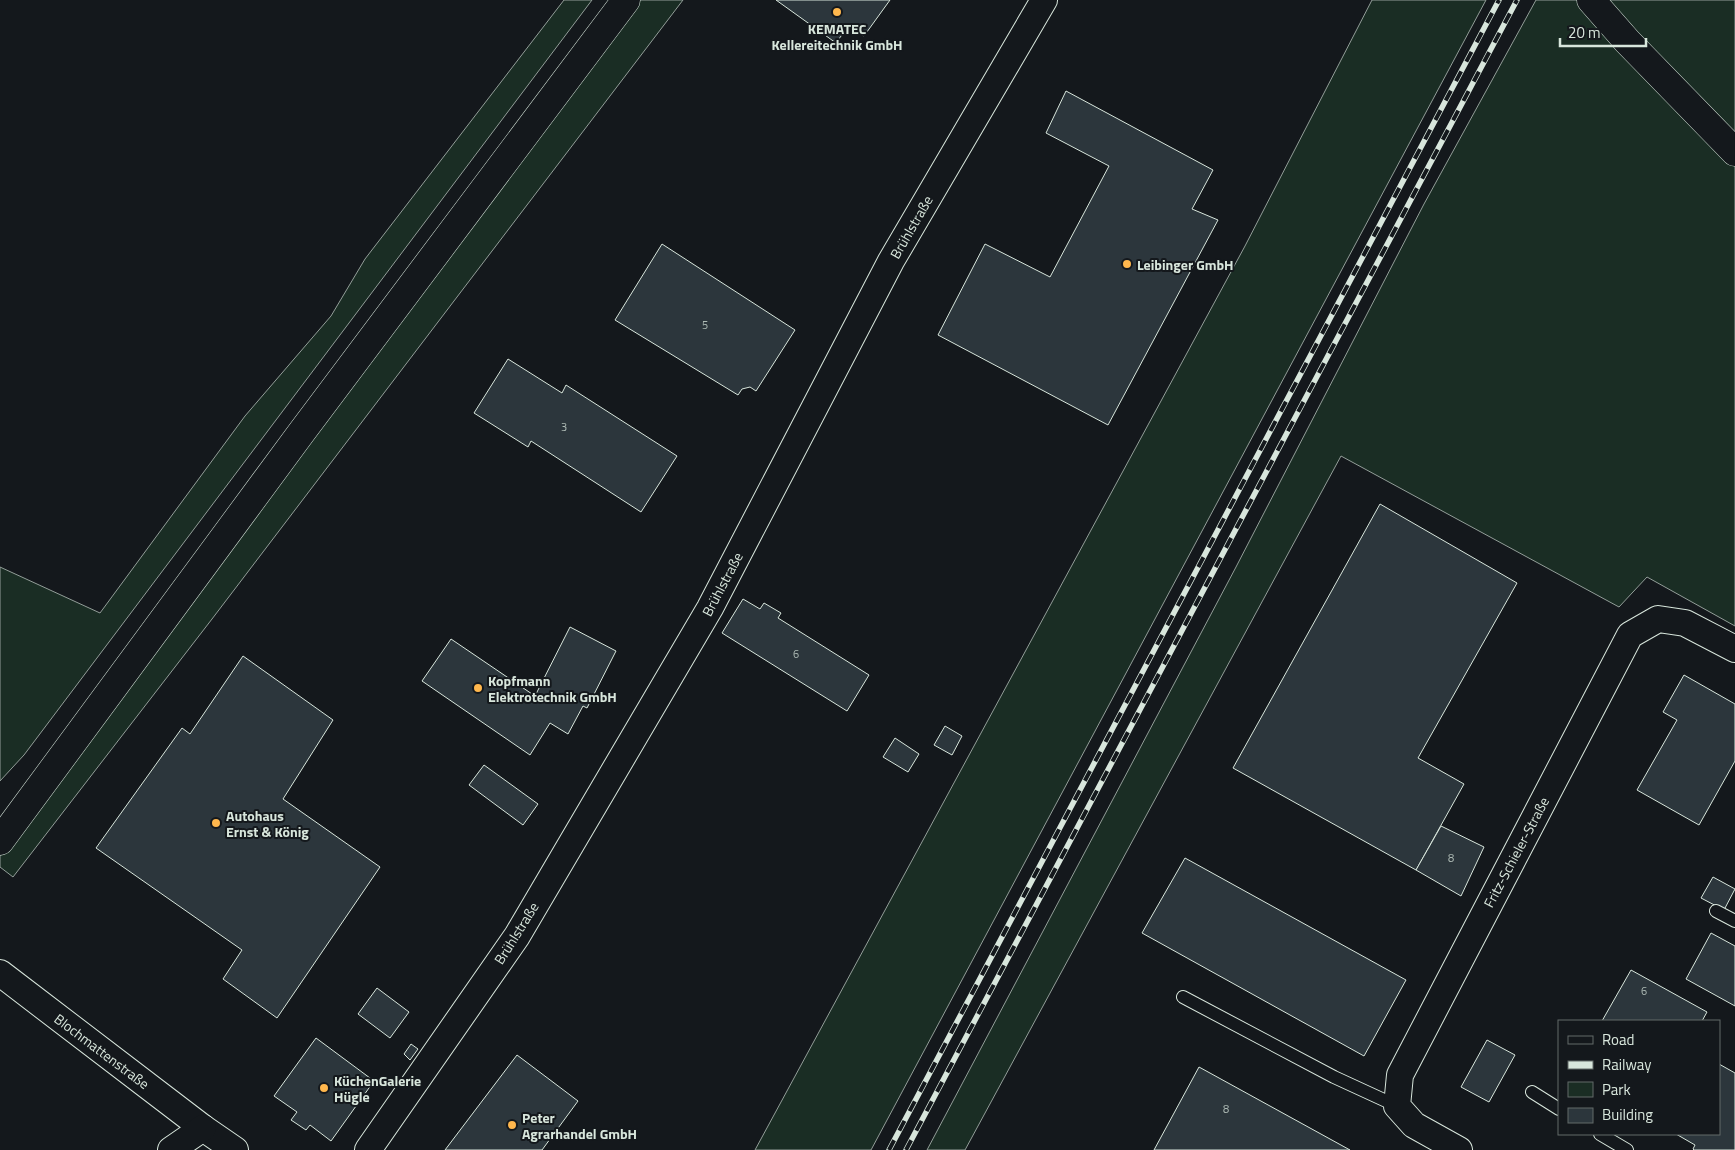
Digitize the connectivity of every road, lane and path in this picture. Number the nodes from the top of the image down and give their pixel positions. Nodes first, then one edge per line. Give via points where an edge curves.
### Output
1 (626, 0) edge
2 (1044, 0) edge
3 (1591, 0) edge
4 (1735, 152) edge
5 (1735, 650) edge
6 (31, 799) junction
7 (0, 821) edge
8 (0, 841) edge
9 (1716, 910) dead end
10 (1735, 922) edge
11 (0, 973) edge
12 (1183, 997) dead end
13 (1532, 1092) dead end
14 (1397, 1106) junction
15 (1558, 1108) edge
16 (204, 1128) junction
17 (1602, 1135) edge
18 (171, 1150) edge
19 (235, 1150) edge
20 (368, 1150) edge
21 (1459, 1150) edge
22 (1627, 1150) edge

1 - 6 main road
2 - 20 street, Brühlstraße via 891,261 710,608 516,936
3 - 4 main road
5 - 14 street, Fritz-Schieler-Straße via 1685,623 1658,619 1630,636 1400,1075
6 - 7 street
6 - 8 main road
9 - 10 lane
11 - 16 street, Blochmattenstraße
12 - 14 lane via 1334,1077
13 - 15 lane
14 - 21 street via 1414,1125
16 - 18 street
16 - 19 street, Blochmattenstraße
17 - 22 lane

